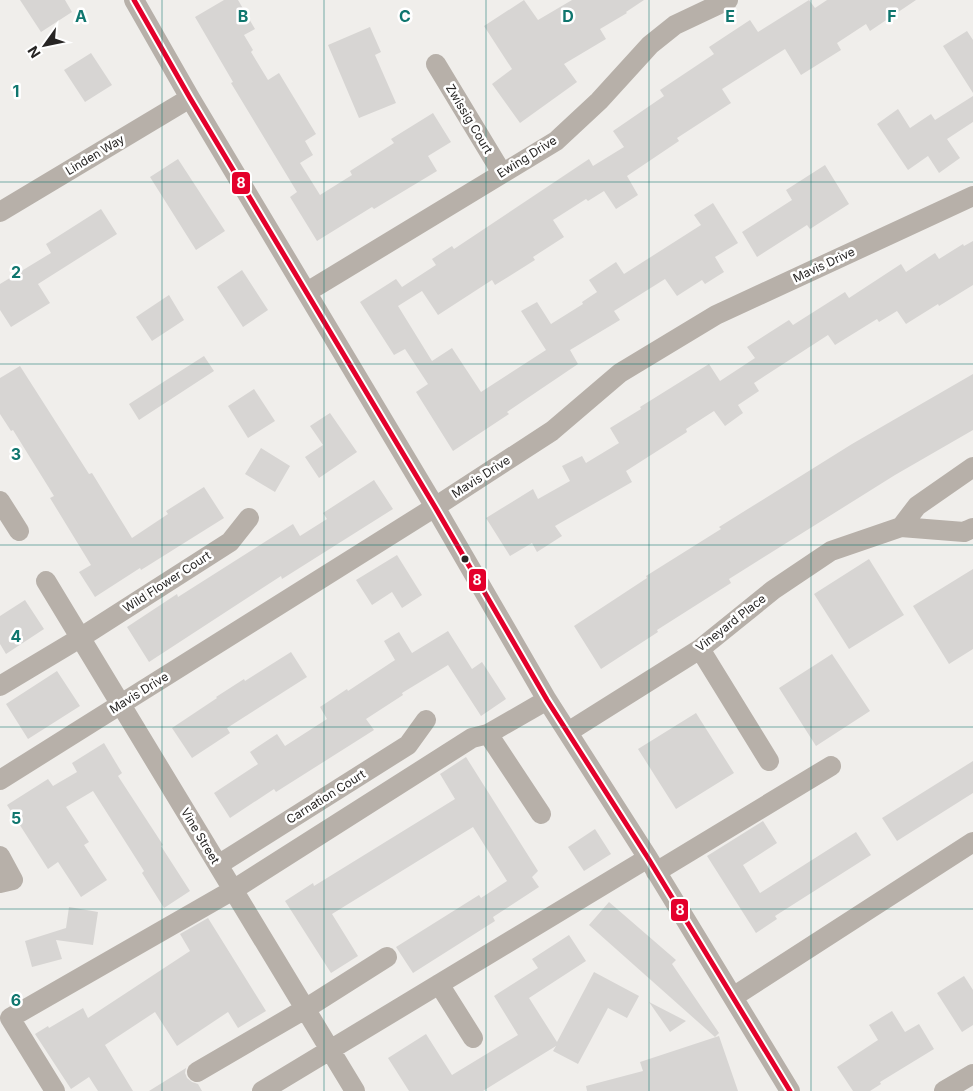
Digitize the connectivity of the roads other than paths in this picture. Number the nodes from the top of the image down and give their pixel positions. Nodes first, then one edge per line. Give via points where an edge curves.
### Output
1 (134, 0) edge
2 (728, 0) edge
3 (436, 64) dead end
4 (190, 98) junction
5 (502, 173) junction
6 (973, 196) edge
7 (0, 212) edge
8 (307, 292) junction
9 (973, 467) edge
10 (0, 501) edge
11 (435, 507) junction
12 (249, 518) dead end
13 (901, 527) junction
14 (973, 528) edge
15 (19, 531) dead end
16 (46, 581) dead end
17 (80, 638) junction
18 (700, 649) junction
19 (0, 686) edge
20 (547, 700) junction
21 (121, 705) junction
22 (426, 720) dead end
23 (568, 732) junction
24 (488, 734) junction
25 (769, 761) dead end
26 (831, 766) dead end
27 (0, 780) edge
28 (541, 814) dead end
29 (973, 842) edge
30 (0, 856) edge
31 (218, 865) junction
32 (652, 865) junction
33 (0, 883) edge
34 (233, 890) junction
35 (387, 957) dead end
36 (439, 984) junction
37 (733, 997) junction
38 (305, 1009) junction
39 (473, 1038) dead end
40 (330, 1049) junction
41 (197, 1072) dead end
42 (973, 1074) edge
43 (56, 1091) edge
44 (262, 1091) edge
45 (355, 1091) edge
46 (790, 1091) edge
47 (944, 1091) edge

1 - 4 street
2 - 5 street, Ewing Drive via 675,25 650,45 600,101 556,141
3 - 5 street, Zwissig Court
4 - 7 street, Linden Way
4 - 8 street
5 - 8 street, Ewing Drive
6 - 11 street, Mavis Drive via 716,315 620,372 552,430
8 - 11 street
9 - 13 street via 917,506
10 - 15 street
11 - 20 street
11 - 21 street, Mavis Drive
12 - 17 street, Wild Flower Court via 230,542
13 - 14 street, Vineyard Place via 964,532
13 - 18 street, Vineyard Place via 831,551 773,590
16 - 17 street, Vine Street
17 - 19 street, Wild Flower Court
17 - 21 street, Vine Street
18 - 23 street, Vineyard Place
18 - 25 street
20 - 23 street
20 - 24 street
21 - 27 street, Mavis Drive
21 - 31 street, Vine Street
22 - 31 street, Carnation Court via 408,744
23 - 32 street
24 - 28 street
24 - 34 street via 472,738
26 - 32 street
29 - 37 street
30 - 33 street via 13,880
31 - 34 street, Vine Street
32 - 36 street
32 - 37 street
34 - 38 street, Vine Street
34 - 43 street via 10,1018
35 - 38 street
36 - 39 street
36 - 40 street
37 - 46 street
38 - 40 street, Vine Street
38 - 41 street
40 - 44 street
40 - 45 street, Vine Street
42 - 47 street

